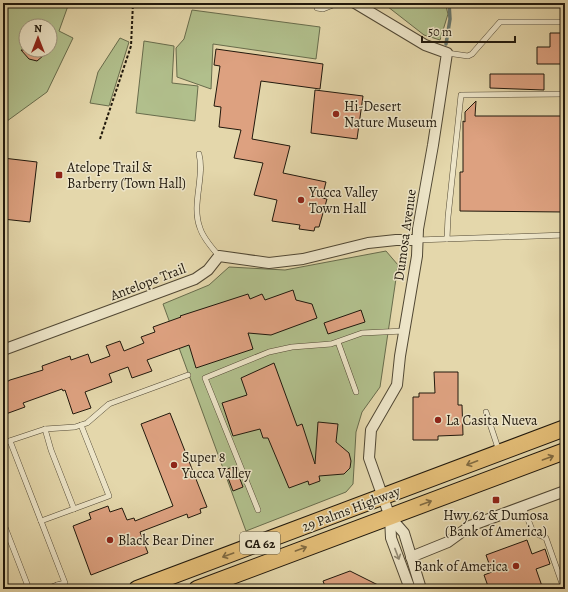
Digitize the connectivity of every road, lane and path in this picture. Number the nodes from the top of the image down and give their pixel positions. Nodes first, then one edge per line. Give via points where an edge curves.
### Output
1 (133, 3) edge
2 (338, 3) edge
3 (355, 3) edge
4 (316, 8) dead end
5 (565, 22) edge
6 (447, 53) junction
7 (565, 94) edge
8 (100, 139) dead end
9 (199, 154) dead end
10 (565, 235) edge
11 (447, 239) junction
12 (417, 240) junction
13 (219, 256) junction
14 (404, 331) junction
15 (338, 342) junction
16 (3, 350) edge
17 (188, 375) dead end
18 (356, 392) dead end
19 (486, 412) dead end
20 (82, 425) junction
21 (565, 428) edge
22 (45, 429) junction
23 (10, 441) junction
24 (3, 443) edge
25 (565, 452) edge
26 (500, 453) junction
27 (565, 491) edge
28 (382, 498) junction
29 (523, 506) junction
30 (74, 509) junction
31 (258, 510) dead end
32 (390, 517) junction
33 (41, 521) junction
34 (3, 522) edge
35 (4, 528) edge
36 (411, 557) junction
37 (58, 587) edge
38 (29, 589) edge
39 (46, 589) edge
40 (137, 589) edge
41 (197, 589) edge
42 (410, 589) edge
43 (421, 589) edge
44 (564, 589) edge

1 - 8 path via 131,46
2 - 4 lane via 323,9
3 - 6 street via 425,45
5 - 6 lane via 500,22 472,54 468,56
6 - 12 street, Dumosa Avenue
7 - 11 lane via 461,95
9 - 13 lane via 202,164 197,213 199,227
10 - 11 lane
11 - 12 lane
12 - 13 street via 368,243 303,259 269,263
12 - 14 street, Dumosa Avenue via 417,256
13 - 16 street, Antelope Trail via 208,270 195,279
14 - 15 lane via 362,333
14 - 28 street, Dumosa Avenue via 397,385 371,430 369,458
15 - 18 lane
15 - 31 lane via 269,352 205,378
17 - 20 lane via 109,404
19 - 26 lane
20 - 22 lane
20 - 30 lane via 109,496
21 - 26 main road, 29 Palms Highway / CA 62
22 - 23 lane
22 - 30 lane
23 - 24 lane
23 - 33 lane
32 -> 25 main road, 29 Palms Highway / CA 62
26 -> 28 main road, 29 Palms Highway / CA 62
27 - 29 street
28 - 32 street, Dumosa Avenue
28 -> 40 main road, 29 Palms Highway / CA 62
29 - 36 street via 470,526 448,542
29 - 44 lane via 533,532 546,538
30 - 33 lane
32 - 36 street, Dumosa Avenue via 404,533
41 -> 32 main road, 29 Palms Highway / CA 62
32 -> 42 street, Dumosa Avenue via 391,538
33 - 37 lane via 65,583
34 - 35 lane
35 - 38 lane
36 - 43 street, Dumosa Avenue
37 - 39 lane

